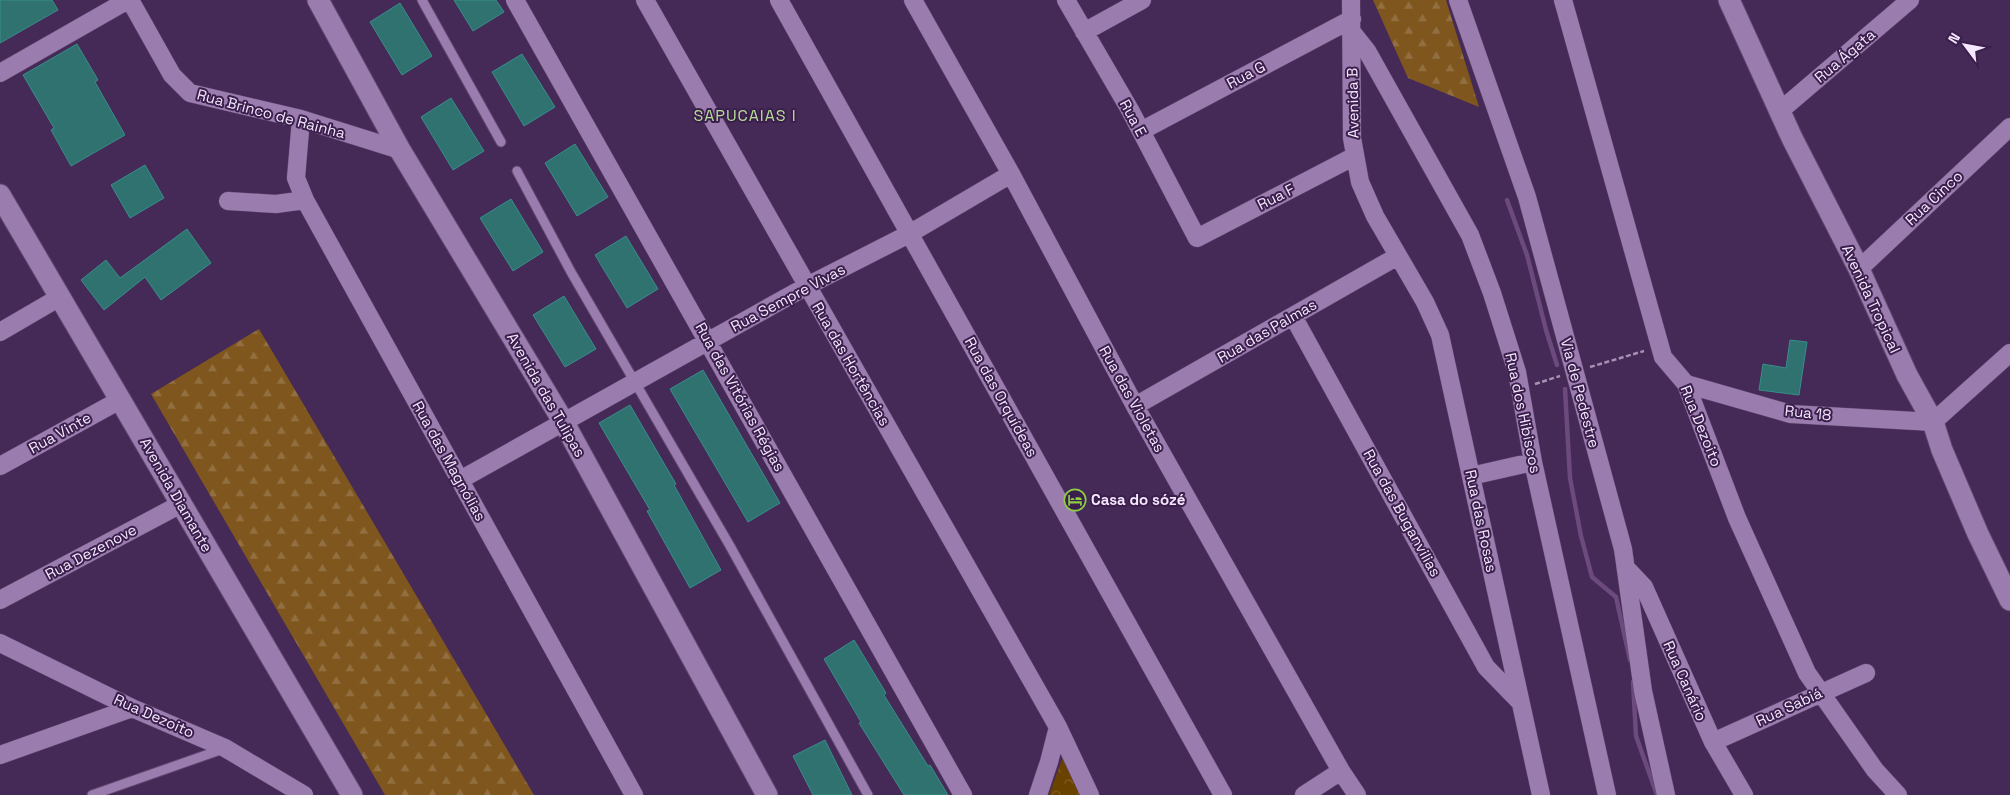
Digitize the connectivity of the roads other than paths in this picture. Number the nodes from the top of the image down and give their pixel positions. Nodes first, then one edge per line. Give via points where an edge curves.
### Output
1 (129, 0) edge
2 (318, 0) edge
3 (422, 0) edge
4 (514, 0) edge
5 (646, 0) edge
6 (779, 0) edge
7 (913, 0) edge
8 (1066, 0) edge
9 (1142, 0) edge
10 (1351, 0) edge
11 (1458, 0) edge
12 (1563, 0) edge
13 (1729, 0) edge
14 (1910, 0) edge
15 (1352, 26) junction
16 (1084, 32) junction
17 (0, 73) edge
18 (1780, 111) junction
19 (301, 119) junction
20 (2010, 127) edge
21 (1141, 131) junction
22 (501, 142) dead end
23 (400, 150) junction
24 (1356, 156) junction
25 (517, 171) dead end
26 (1011, 174) junction
27 (0, 196) edge
28 (305, 200) junction
29 (228, 201) dead end
30 (909, 234) junction
31 (1196, 238) joint
32 (1398, 256) junction
33 (1859, 269) junction
34 (807, 286) junction
35 (60, 297) junction
36 (1293, 316) junction
37 (0, 332) edge
38 (708, 341) junction
39 (2010, 353) edge
40 (635, 382) junction
41 (1686, 384) junction
42 (120, 400) junction
43 (1135, 406) junction
44 (563, 421) junction
45 (1934, 422) junction
46 (1533, 462) junction
47 (0, 466) edge
48 (1471, 476) junction
49 (460, 480) junction
50 (181, 504) junction
51 (1626, 568) junction
52 (2008, 590) edge
53 (0, 600) edge
54 (0, 643) edge
55 (1866, 673) dead end
56 (1820, 692) junction
57 (1521, 703) junction
58 (132, 708) junction
59 (1058, 727) junction
60 (1713, 742) junction
61 (225, 748) junction
62 (0, 755) edge
63 (1341, 771) junction
64 (92, 795) edge
65 (304, 795) edge
66 (352, 795) edge
67 (634, 795) edge
68 (766, 795) edge
69 (868, 795) edge
70 (963, 795) edge
71 (1038, 795) edge
72 (1090, 795) edge
73 (1223, 795) edge
74 (1304, 795) edge
75 (1357, 795) edge
76 (1541, 795) edge
77 (1607, 795) edge
78 (1666, 795) edge
79 (1744, 795) edge
80 (1898, 795) edge

1 - 17 street
1 - 19 street, Rua Brinco de Rainha via 172,75 190,93
2 - 23 street, Avenida das Tulipas
3 - 22 lane
4 - 38 street, Rua das Vitórias Régias
5 - 34 street, Rua das Hortências
6 - 30 street, Rua das Orquídeas
7 - 26 street, Rua das Violetas
8 - 16 street, Rua E
9 - 16 street
10 - 15 street, Avenida B
11 - 51 street, Via de Pedestre via 1527,197
12 - 41 street, Rua Dezoito via 1663,357
13 - 18 street, Avenida Tropical
14 - 18 street, Rua Ágata
15 - 21 street, Rua G
15 - 24 street, Avenida B via 1352,138
15 - 46 street, Rua dos Hibiscos via 1470,235 1518,372
16 - 21 street, Rua E
18 - 33 street, Avenida Tropical
19 - 23 street, Rua Brinco de Rainha
19 - 28 street, Rua das Magnólias via 296,178
20 - 33 street, Rua Cinco
21 - 31 street, Rua E
23 - 44 street, Avenida das Tulipas
24 - 31 street, Rua F
24 - 32 street, Avenida B via 1360,182
25 - 40 lane via 570,272
26 - 30 street, Rua Sempre Vivas
26 - 43 street, Rua das Violetas
27 - 35 street, Avenida Diamante
28 - 29 street via 276,204
28 - 49 street, Rua das Magnólias
30 - 34 street, Rua Sempre Vivas
30 - 73 street, Rua das Orquídeas
32 - 36 street, Rua das Palmas
32 - 48 street, Rua das Rosas via 1440,335
33 - 45 street, Avenida Tropical via 1907,375
34 - 38 street, Rua Sempre Vivas
34 - 59 street, Rua das Hortências
35 - 37 street
35 - 42 street, Avenida Diamante
36 - 43 street, Rua das Palmas
36 - 57 street, Rua das Buganvilias via 1486,667
38 - 40 street, Rua Sempre Vivas
38 - 70 street, Rua das Vitórias Régias
39 - 45 street
40 - 44 street, Rua Sempre Vivas
40 - 69 lane
41 - 45 street, Rua 18 via 1791,414
41 - 56 street, Rua Dezoito via 1737,518 1806,672
42 - 47 street, Rua Vinte
42 - 50 street, Avenida Diamante
43 - 63 street, Rua das Violetas
44 - 49 street, Rua Sempre Vivas
44 - 68 street, Avenida das Tulipas
45 - 52 street, Avenida Tropical via 1942,450
46 - 48 street
46 - 77 street, Rua dos Hibiscos
48 - 57 street, Rua das Rosas
49 - 67 street, Rua das Magnólias
50 - 53 street, Rua Dezenove
50 - 66 street, Avenida Diamante
51 - 60 street, Rua Canário via 1644,587
51 - 78 street, Via de Pedestre via 1643,691
54 - 58 street, Rua Dezoito
55 - 56 street, Rua Sabiá
56 - 60 street, Rua Sabiá
56 - 80 street, Rua Dezoito via 1875,770
57 - 76 street, Rua das Rosas
58 - 61 street, Rua Dezoito
58 - 62 street
59 - 71 street
59 - 72 street, Rua das Hortências
60 - 79 street, Rua Canário
61 - 64 lane
61 - 65 street, Rua Dezoito
63 - 74 street
63 - 75 street, Rua das Violetas

